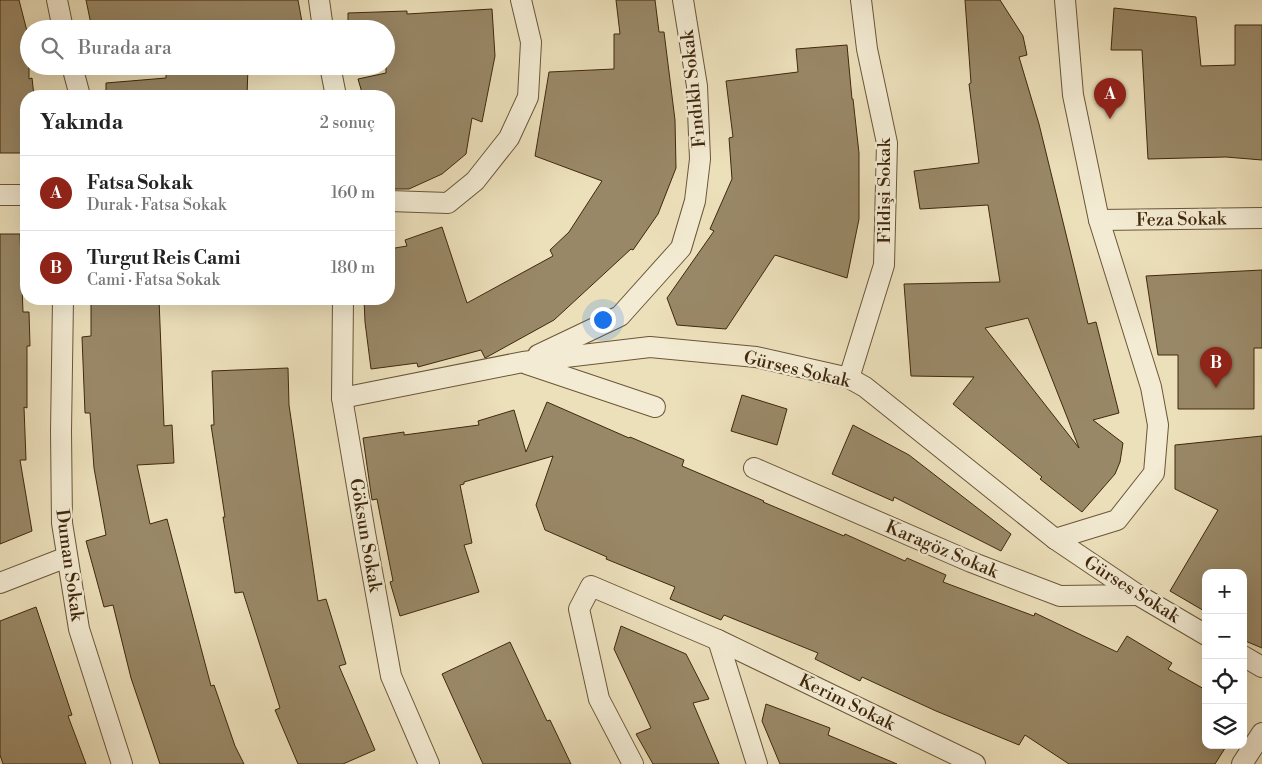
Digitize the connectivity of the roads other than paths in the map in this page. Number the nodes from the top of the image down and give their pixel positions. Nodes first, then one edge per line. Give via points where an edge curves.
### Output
1 (57, 0) edge
2 (319, 0) edge
3 (521, 0) edge
4 (683, 0) edge
5 (861, 0) edge
6 (1065, 0) edge
7 (62, 20) edge
8 (321, 20) edge
9 (74, 75) edge
10 (332, 75) edge
11 (78, 90) edge
12 (335, 90) edge
13 (0, 195) edge
14 (20, 195) edge
15 (395, 201) edge
16 (1262, 218) edge
17 (1099, 220) junction
18 (63, 305) edge
19 (343, 305) edge
20 (523, 362) junction
21 (849, 378) junction
22 (342, 398) junction
23 (655, 407) dead end
24 (754, 468) dead end
25 (1055, 539) junction
26 (68, 557) junction
27 (0, 583) edge
28 (1138, 595) junction
29 (1202, 633) edge
30 (718, 640) junction
31 (1247, 658) edge
32 (1262, 667) edge
33 (1262, 733) edge
34 (122, 764) edge
35 (429, 764) edge
36 (633, 764) edge
37 (757, 764) edge
38 (975, 764) edge
39 (1242, 764) edge

1 - 7 street
2 - 8 street
3 - 15 street via 531,42 528,96 509,138 475,181 448,204
4 - 20 street, Fındıklı Sokak via 697,86 700,158 695,200 681,248 620,316
5 - 21 street, Fildişi Sokak via 867,50 888,143 884,265
6 - 17 street via 1073,95
9 - 11 street
10 - 12 street
13 - 14 street
16 - 17 street, Feza Sokak
17 - 25 street via 1151,387 1158,425 1154,474 1117,520
18 - 26 street, Duman Sokak via 62,523
19 - 22 street, Göksun Sokak
20 - 21 street, Gürses Sokak via 650,347 756,357
20 - 22 street, Gürses Sokak
20 - 23 street
21 - 25 street, Gürses Sokak via 865,387
22 - 35 street, Göksun Sokak via 391,676
24 - 28 street, Karagöz Sokak via 971,562 1060,596
25 - 28 street, Gürses Sokak
26 - 27 street
26 - 34 street, Duman Sokak via 79,629
28 - 29 street, Gürses Sokak
30 - 36 street, Kerim Sokak via 592,586 579,609 599,699
30 - 37 street
30 - 38 street, Kerim Sokak
31 - 32 street
33 - 39 street

